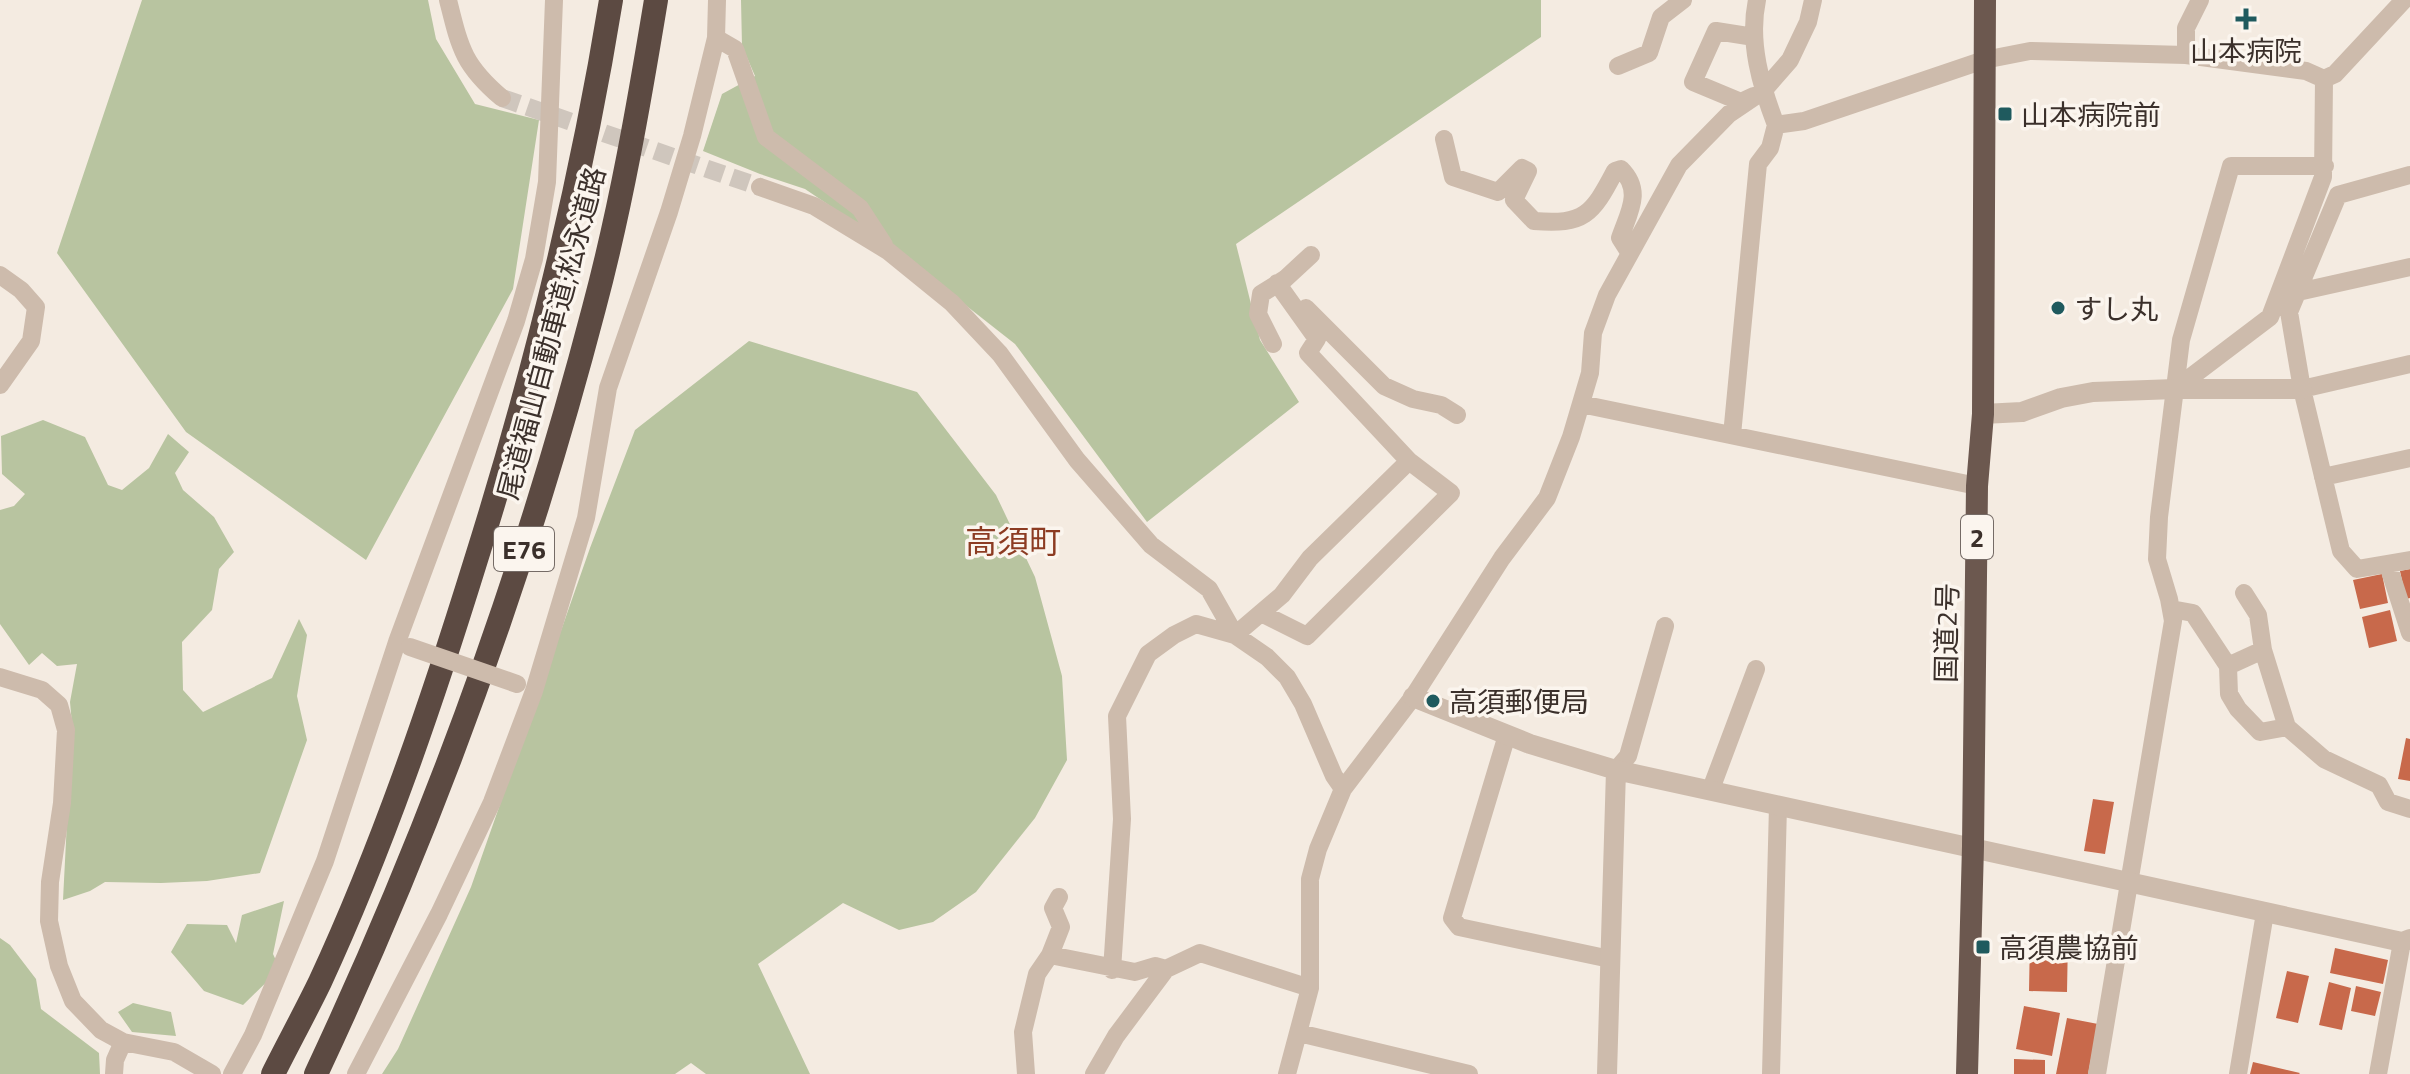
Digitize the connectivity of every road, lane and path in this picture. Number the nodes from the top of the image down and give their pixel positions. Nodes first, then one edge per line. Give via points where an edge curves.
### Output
1 (448, 0) edge
2 (554, 0) edge
3 (611, 0) edge
4 (656, 0) edge
5 (717, 0) edge
6 (1683, 0) edge
7 (1757, 0) edge
8 (1813, 0) edge
9 (1985, 0) edge
10 (2200, 0) edge
11 (2404, 0) edge
12 (1754, 37) junction
13 (716, 38) junction
14 (2186, 55) junction
15 (1984, 60) junction
16 (1618, 66) dead end
17 (2324, 79) junction
18 (1763, 91) junction
19 (502, 98) tunnel mouth
20 (1776, 125) junction
21 (1444, 139) dead end
22 (2325, 166) junction
23 (2410, 175) edge
24 (760, 187) tunnel mouth
25 (888, 251) junction
26 (1629, 252) junction
27 (1311, 255) dead end
28 (2410, 267) edge
29 (0, 275) edge
30 (1281, 281) junction
31 (2298, 292) junction
32 (1273, 344) dead end
33 (2410, 364) edge
34 (0, 385) edge
35 (1384, 386) junction
36 (2175, 389) junction
37 (2302, 389) junction
38 (1581, 404) junction
39 (1360, 410) junction
40 (1983, 414) junction
41 (1457, 415) dead end
42 (1732, 435) junction
43 (2410, 458) edge
44 (1409, 461) junction
45 (2323, 477) junction
46 (1977, 486) junction
47 (2410, 560) edge
48 (2388, 565) junction
49 (2244, 593) dead end
50 (2171, 609) junction
51 (1261, 613) junction
52 (1665, 626) dead end
53 (2410, 633) edge
54 (1235, 635) junction
55 (404, 645) junction
56 (2263, 650) junction
57 (2228, 666) junction
58 (1756, 669) dead end
59 (0, 677) edge
60 (526, 688) junction
61 (1413, 697) junction
62 (2287, 727) junction
63 (1507, 735) junction
64 (1616, 770) junction
65 (1343, 789) junction
66 (1711, 789) junction
67 (1778, 806) junction
68 (2410, 809) edge
69 (1973, 846) junction
70 (2131, 881) junction
71 (1059, 897) dead end
72 (2265, 913) junction
73 (2406, 940) edge
74 (1050, 955) junction
75 (1610, 959) junction
76 (1166, 969) junction
77 (1112, 970) junction
78 (1310, 988) junction
79 (1299, 1033) junction
80 (123, 1042) junction
81 (1458, 1073) edge
82 (114, 1074) edge
83 (212, 1074) edge
84 (232, 1074) edge
85 (273, 1074) edge
86 (316, 1074) edge
87 (356, 1074) edge
88 (1026, 1074) edge
89 (1094, 1074) edge
90 (1287, 1074) edge
91 (1607, 1074) edge
92 (1771, 1074) edge
93 (1967, 1074) edge
94 (2097, 1074) edge
95 (2238, 1074) edge
96 (2378, 1074) edge

1 - 19 street via 461,52 480,80
2 - 55 street via 547,182 534,259
3 - 85 highway, 尾道福山自動車道;松永道路 / E76 via 594,105 551,298 466,594 390,813 320,982
4 - 86 highway, 尾道福山自動車道;松永道路 / E76 via 595,305 547,478 426,826
5 - 13 street
6 - 16 street via 1661,17 1649,53
7 - 12 street
8 - 18 street via 1790,60
9 - 15 highway, 国道2号 / 2
10 - 14 street via 2186,28
11 - 17 street via 2335,74
12 - 18 street
12 - 18 street via 1716,31 1693,82 1741,102
13 - 25 street via 735,49 766,137 860,208
13 - 60 street via 669,212 608,388 586,518
14 - 15 street via 2030,51
14 - 17 street via 2306,71
15 - 20 street via 1804,121
15 - 40 highway, 国道2号 / 2
17 - 22 street
18 - 20 street
18 - 26 street via 1729,114 1679,165
20 - 42 street via 1770,148 1758,164
21 - 26 street via 1453,177 1498,192 1522,168 1528,171 1514,200 1534,221 1578,220 1621,169 1632,180 1634,196 1620,238
22 - 36 street via 2270,317
22 - 36 street via 2231,166 2181,340
23 - 31 street via 2338,195
24 - 25 street via 814,206
25 - 54 street via 952,303 1000,354 1077,460 1151,545 1209,589
26 - 38 street via 1593,333
27 - 30 street
28 - 31 street
29 - 34 street via 36,307 31,341
30 - 32 street via 1261,294 1258,314
30 - 35 street
30 - 39 street via 1317,339 1308,353
31 - 37 street via 2289,312
33 - 37 street
35 - 39 street
35 - 41 street
36 - 37 street
36 - 40 street via 2093,392 2022,412
36 - 50 street via 2157,559
37 - 45 street
38 - 42 street
38 - 61 street via 1547,498
39 - 44 street
40 - 46 highway, 国道2号 / 2
42 - 46 street
43 - 45 street
44 - 51 street
44 - 51 street via 1451,493 1307,636
45 - 48 street via 2341,551 2357,569
46 - 69 highway, 国道2号 / 2
47 - 48 street
48 - 53 street
49 - 56 street via 2258,615
50 - 57 street via 2193,613
50 - 70 street
51 - 54 street
52 - 64 street via 1628,756
54 - 65 street via 1287,677
54 - 77 street via 1196,624 1174,635 1148,654 1117,716 1122,819
55 - 60 street, bridge
55 - 84 street via 325,861
56 - 57 street
56 - 62 street
57 - 62 street via 2229,694 2260,732
58 - 66 street
59 - 80 street via 42,690 59,705 66,730 49,921 73,1001 101,1030
60 - 87 street via 492,802
61 - 63 street
61 - 65 street
62 - 68 street via 2324,759 2379,785 2388,802
63 - 64 street
63 - 75 street via 1452,918 1459,927
64 - 66 street
64 - 75 street
65 - 78 street via 1310,879
66 - 67 street
67 - 69 street
67 - 92 street
69 - 70 street
69 - 93 highway, 国道2号 / 2
70 - 72 street
70 - 94 street
71 - 74 street via 1053,908 1061,927
72 - 73 street
72 - 95 street
73 - 96 street
74 - 77 street
74 - 88 street via 1037,974 1023,1032
75 - 91 street
76 - 77 street
76 - 78 street via 1200,953
76 - 89 street
78 - 79 street
79 - 81 street
79 - 90 street
80 - 82 street
80 - 83 street via 174,1052

